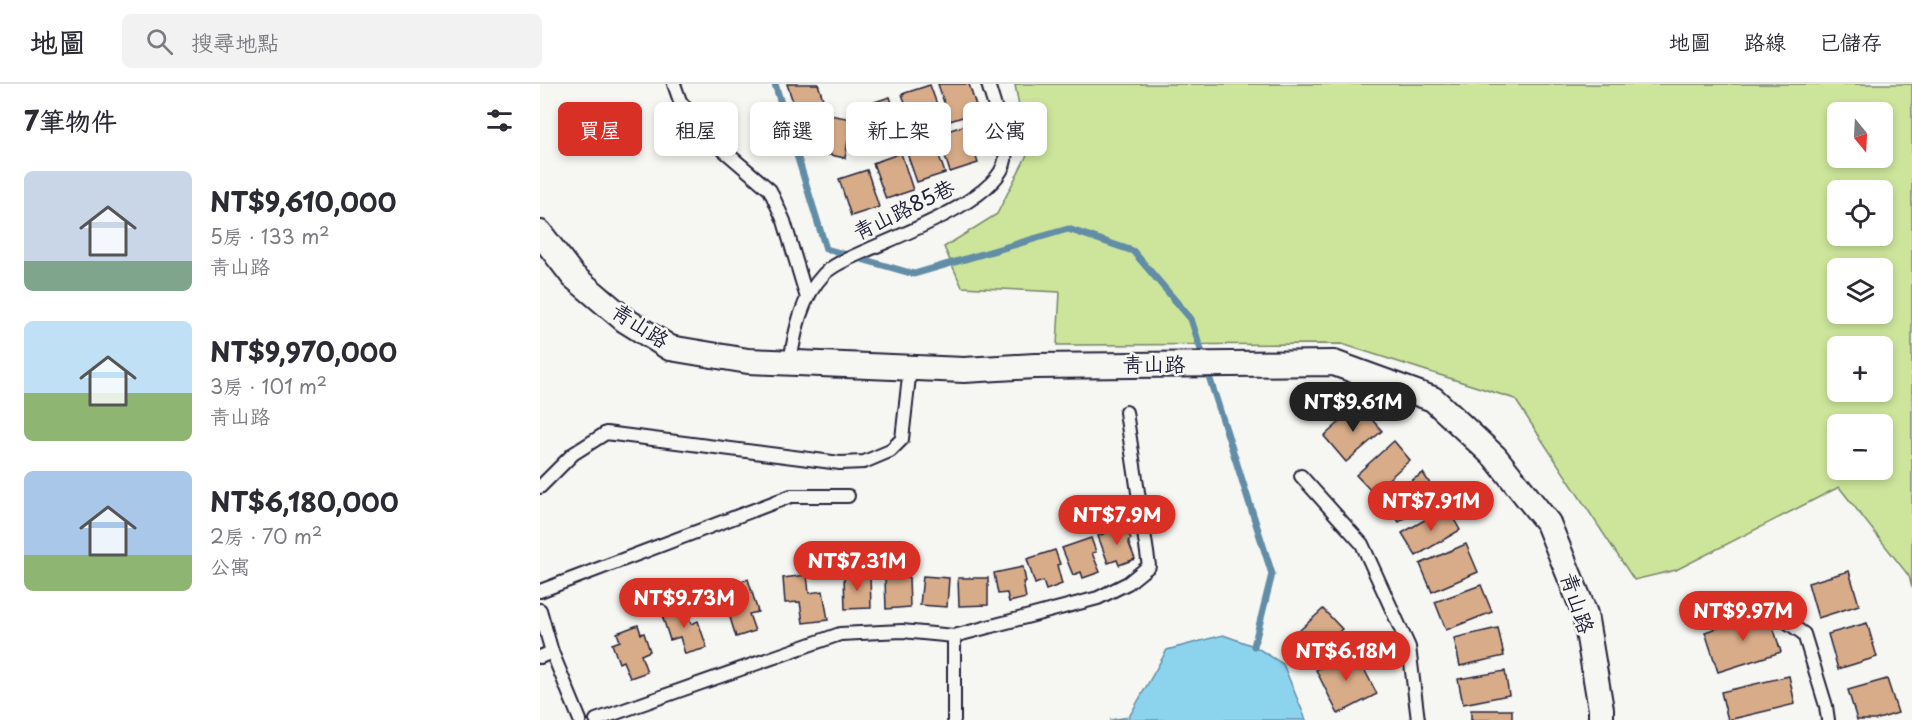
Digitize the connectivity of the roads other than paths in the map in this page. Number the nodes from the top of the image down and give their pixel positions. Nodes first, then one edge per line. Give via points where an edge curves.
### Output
1 (674, 84) edge
2 (988, 84) edge
3 (540, 233) edge
4 (807, 298) junction
5 (790, 362) junction
6 (910, 368) junction
7 (1126, 412) dead end
8 (1301, 476) dead end
9 (540, 488) edge
10 (848, 496) dead end
11 (540, 591) edge
12 (540, 610) edge
13 (1782, 618) dead end
14 (954, 636) junction
15 (546, 654) edge
16 (579, 720) edge
17 (597, 720) edge
18 (954, 720) edge
19 (1418, 720) edge
20 (1601, 720) edge
21 (1828, 720) edge

1 - 4 lane via 680,101 708,137 770,190 784,221
2 - 4 lane, 青山路85巷 via 1003,140 1005,159 999,176 981,193 937,219 824,273
3 - 5 street, 青山路 via 573,276 625,320 670,348 748,362
4 - 5 lane, 青山路85巷 via 796,327
5 - 6 street, 青山路
6 - 9 lane via 902,439 890,452 864,462 840,463 606,433 573,454
6 - 20 street, 青山路 via 1334,363 1433,399 1495,457 1548,523 1586,614
7 - 14 lane via 1149,567 1098,598
8 - 19 lane via 1362,544 1409,647
10 - 11 lane via 791,496
12 - 15 lane
13 - 21 lane via 1804,634
14 - 17 lane via 902,631 840,634
14 - 18 lane
15 - 16 lane

